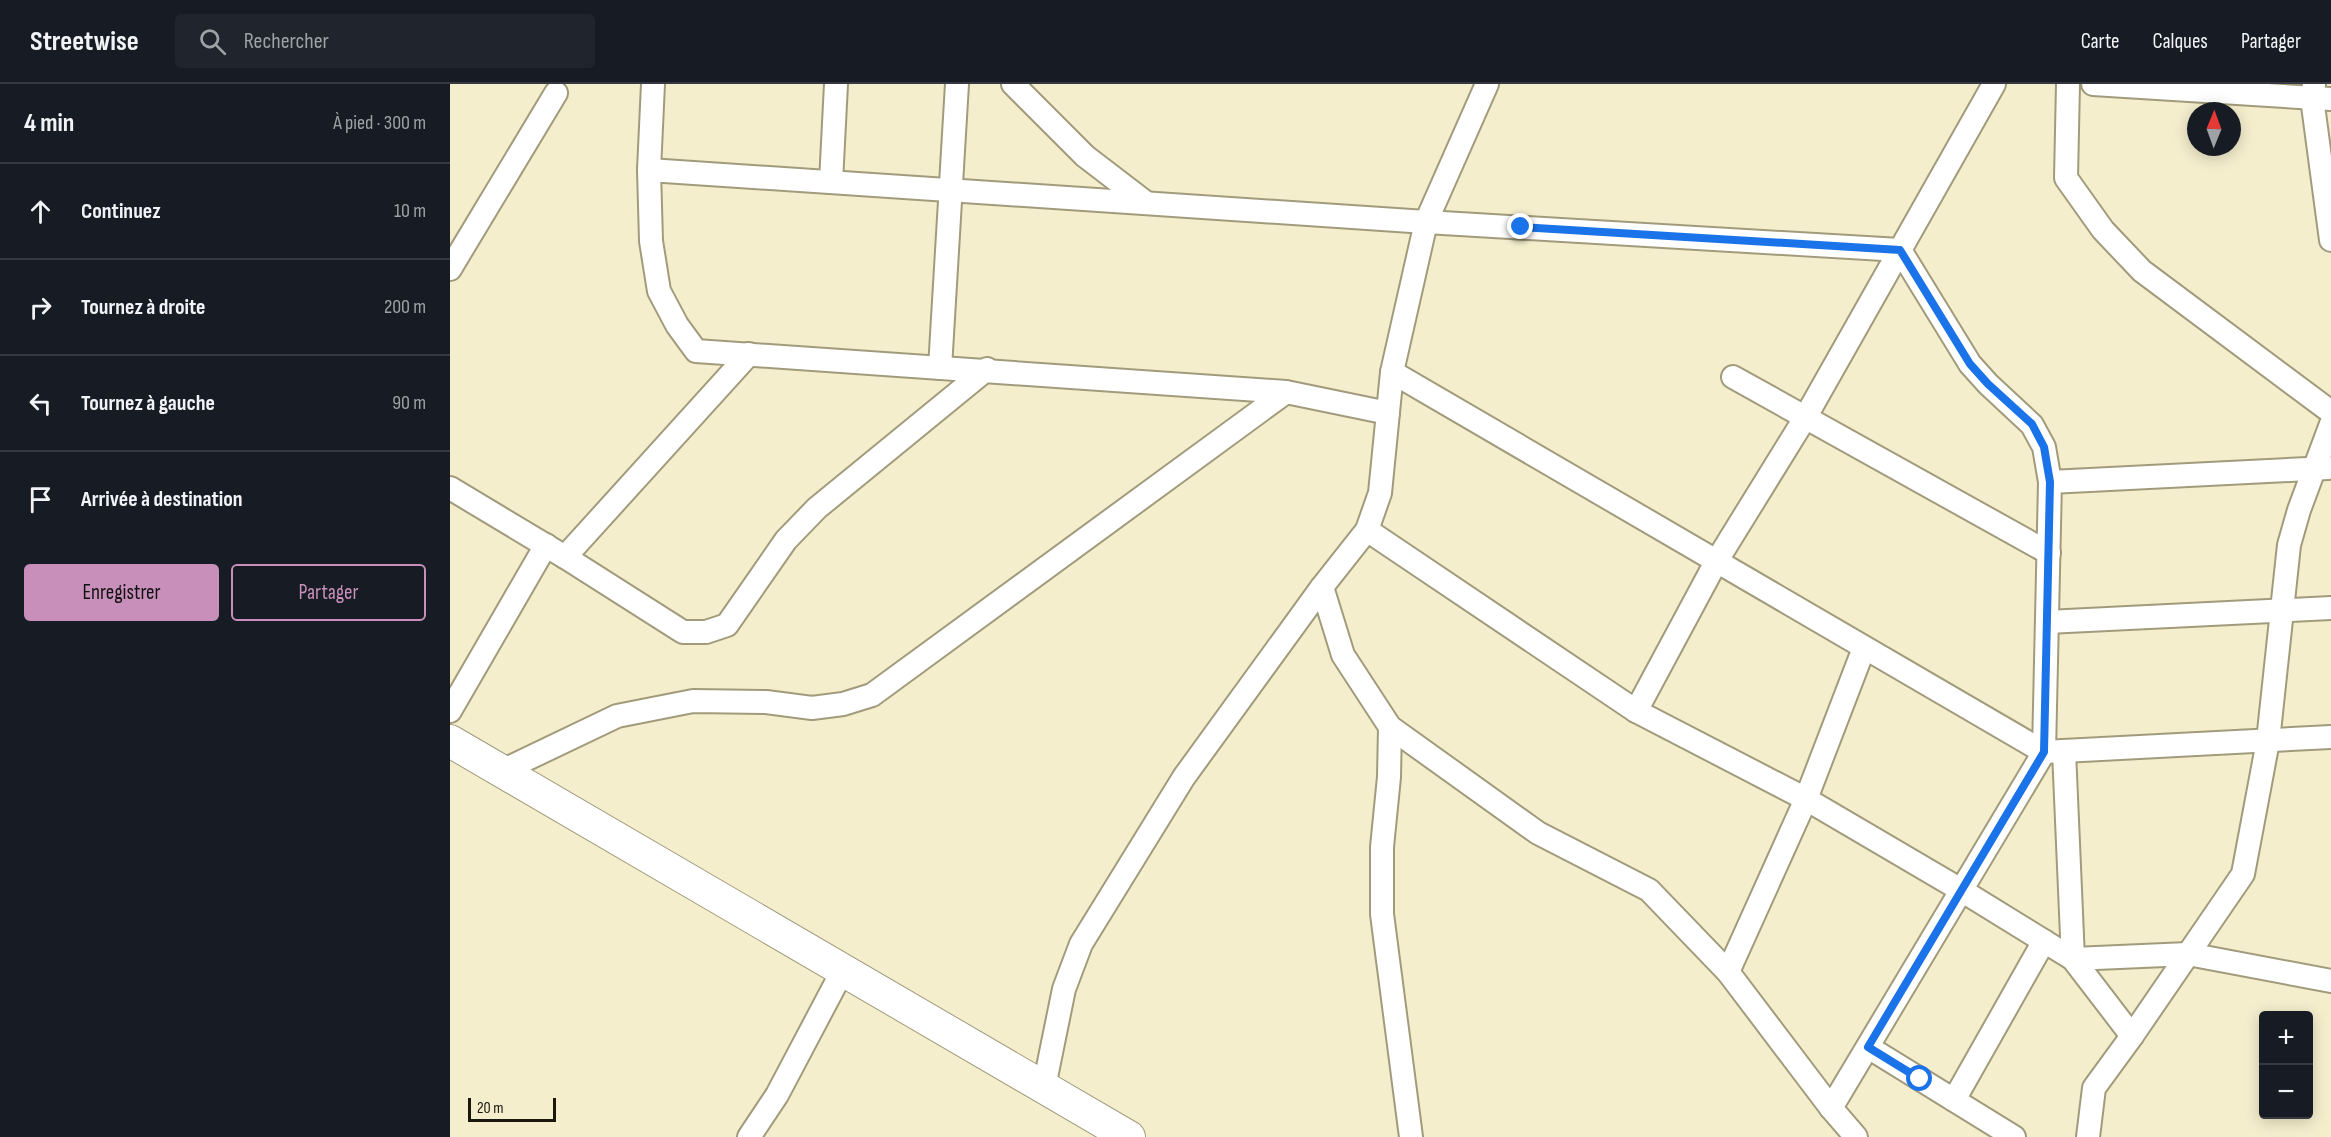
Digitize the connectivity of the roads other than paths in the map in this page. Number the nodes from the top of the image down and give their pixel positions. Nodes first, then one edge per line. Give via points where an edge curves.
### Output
1 (653, 84) edge
2 (836, 84) edge
3 (957, 84) edge
4 (1012, 84) edge
5 (1487, 84) edge
6 (1994, 84) edge
7 (2068, 84) edge
8 (2092, 84) edge
9 (556, 93) dead end
10 (2319, 94) edge
11 (649, 170) junction
12 (831, 182) junction
13 (951, 189) junction
14 (1145, 202) junction
15 (1426, 222) junction
16 (2331, 240) edge
17 (1900, 250) junction
18 (450, 269) edge
19 (749, 354) junction
20 (940, 368) junction
21 (987, 369) junction
22 (1392, 372) junction
23 (1733, 377) dead end
24 (1286, 392) junction
25 (2331, 412) edge
26 (1388, 413) junction
27 (1805, 418) junction
28 (2331, 424) edge
29 (2323, 468) edge
30 (2050, 482) junction
31 (450, 488) edge
32 (1367, 530) junction
33 (555, 551) junction
34 (2049, 553) junction
35 (1716, 562) junction
36 (1322, 587) junction
37 (2331, 608) edge
38 (2282, 610) junction
39 (2048, 622) junction
40 (1864, 648) junction
41 (450, 711) edge
42 (1636, 711) junction
43 (1390, 727) junction
44 (2331, 737) edge
45 (450, 741) edge
46 (2268, 741) junction
47 (2054, 752) junction
48 (502, 771) junction
49 (1806, 799) junction
50 (1961, 890) junction
51 (2044, 941) junction
52 (2188, 954) junction
53 (2073, 959) junction
54 (843, 969) junction
55 (1728, 972) junction
56 (2331, 981) edge
57 (2132, 1036) junction
58 (1868, 1047) junction
59 (1044, 1088) junction
60 (1954, 1100) junction
61 (1831, 1108) junction
62 (749, 1137) edge
63 (1129, 1137) edge
64 (1411, 1137) edge
65 (1856, 1137) edge
66 (2013, 1137) edge
67 (2088, 1137) edge

1 - 11 street
2 - 12 street
3 - 13 street
4 - 14 street via 1085,156
5 - 15 street
6 - 17 street
7 - 25 street via 2066,178 2103,230 2142,271
8 - 10 street
9 - 18 street
10 - 16 street
11 - 12 street
11 - 19 street via 651,241 659,291 676,326 696,351
12 - 13 street
13 - 14 street
13 - 20 street
14 - 15 street
15 - 17 street
15 - 22 street
17 - 27 street
17 - 30 street via 1970,364 2032,424 2044,447
19 - 20 street
19 - 33 street
20 - 21 street
21 - 24 street
21 - 33 street via 817,508 786,540 727,625 706,632 684,632
22 - 26 street
22 - 35 street
23 - 27 street
24 - 26 street
24 - 48 street via 872,695 812,708 766,702 693,701 617,716
26 - 32 street via 1380,492
27 - 34 street
27 - 35 street
28 - 29 street
29 - 30 street
29 - 38 street via 2299,510 2289,545
30 - 34 street
31 - 33 street
32 - 36 street
32 - 42 street
33 - 41 street
34 - 39 street
35 - 40 street
35 - 42 street
36 - 43 street via 1343,655
36 - 59 street via 1184,777 1081,944 1064,989
37 - 38 street
38 - 39 street
38 - 46 street
39 - 47 street
40 - 47 street
40 - 49 street
42 - 49 street
43 - 55 street via 1538,833 1649,890
43 - 64 street via 1382,914
44 - 46 street
45 - 48 street
46 - 47 street
46 - 52 street via 2242,874
47 - 50 street
47 - 53 street
48 - 54 street
49 - 50 street
49 - 55 street
50 - 51 street
50 - 58 street
51 - 53 street
51 - 60 street
52 - 53 street
52 - 56 street
52 - 57 street
53 - 57 street
54 - 59 street
54 - 62 street via 777,1095
55 - 61 street
57 - 67 street via 2094,1088
58 - 60 street
58 - 61 street
59 - 63 street
60 - 66 street
61 - 65 street

